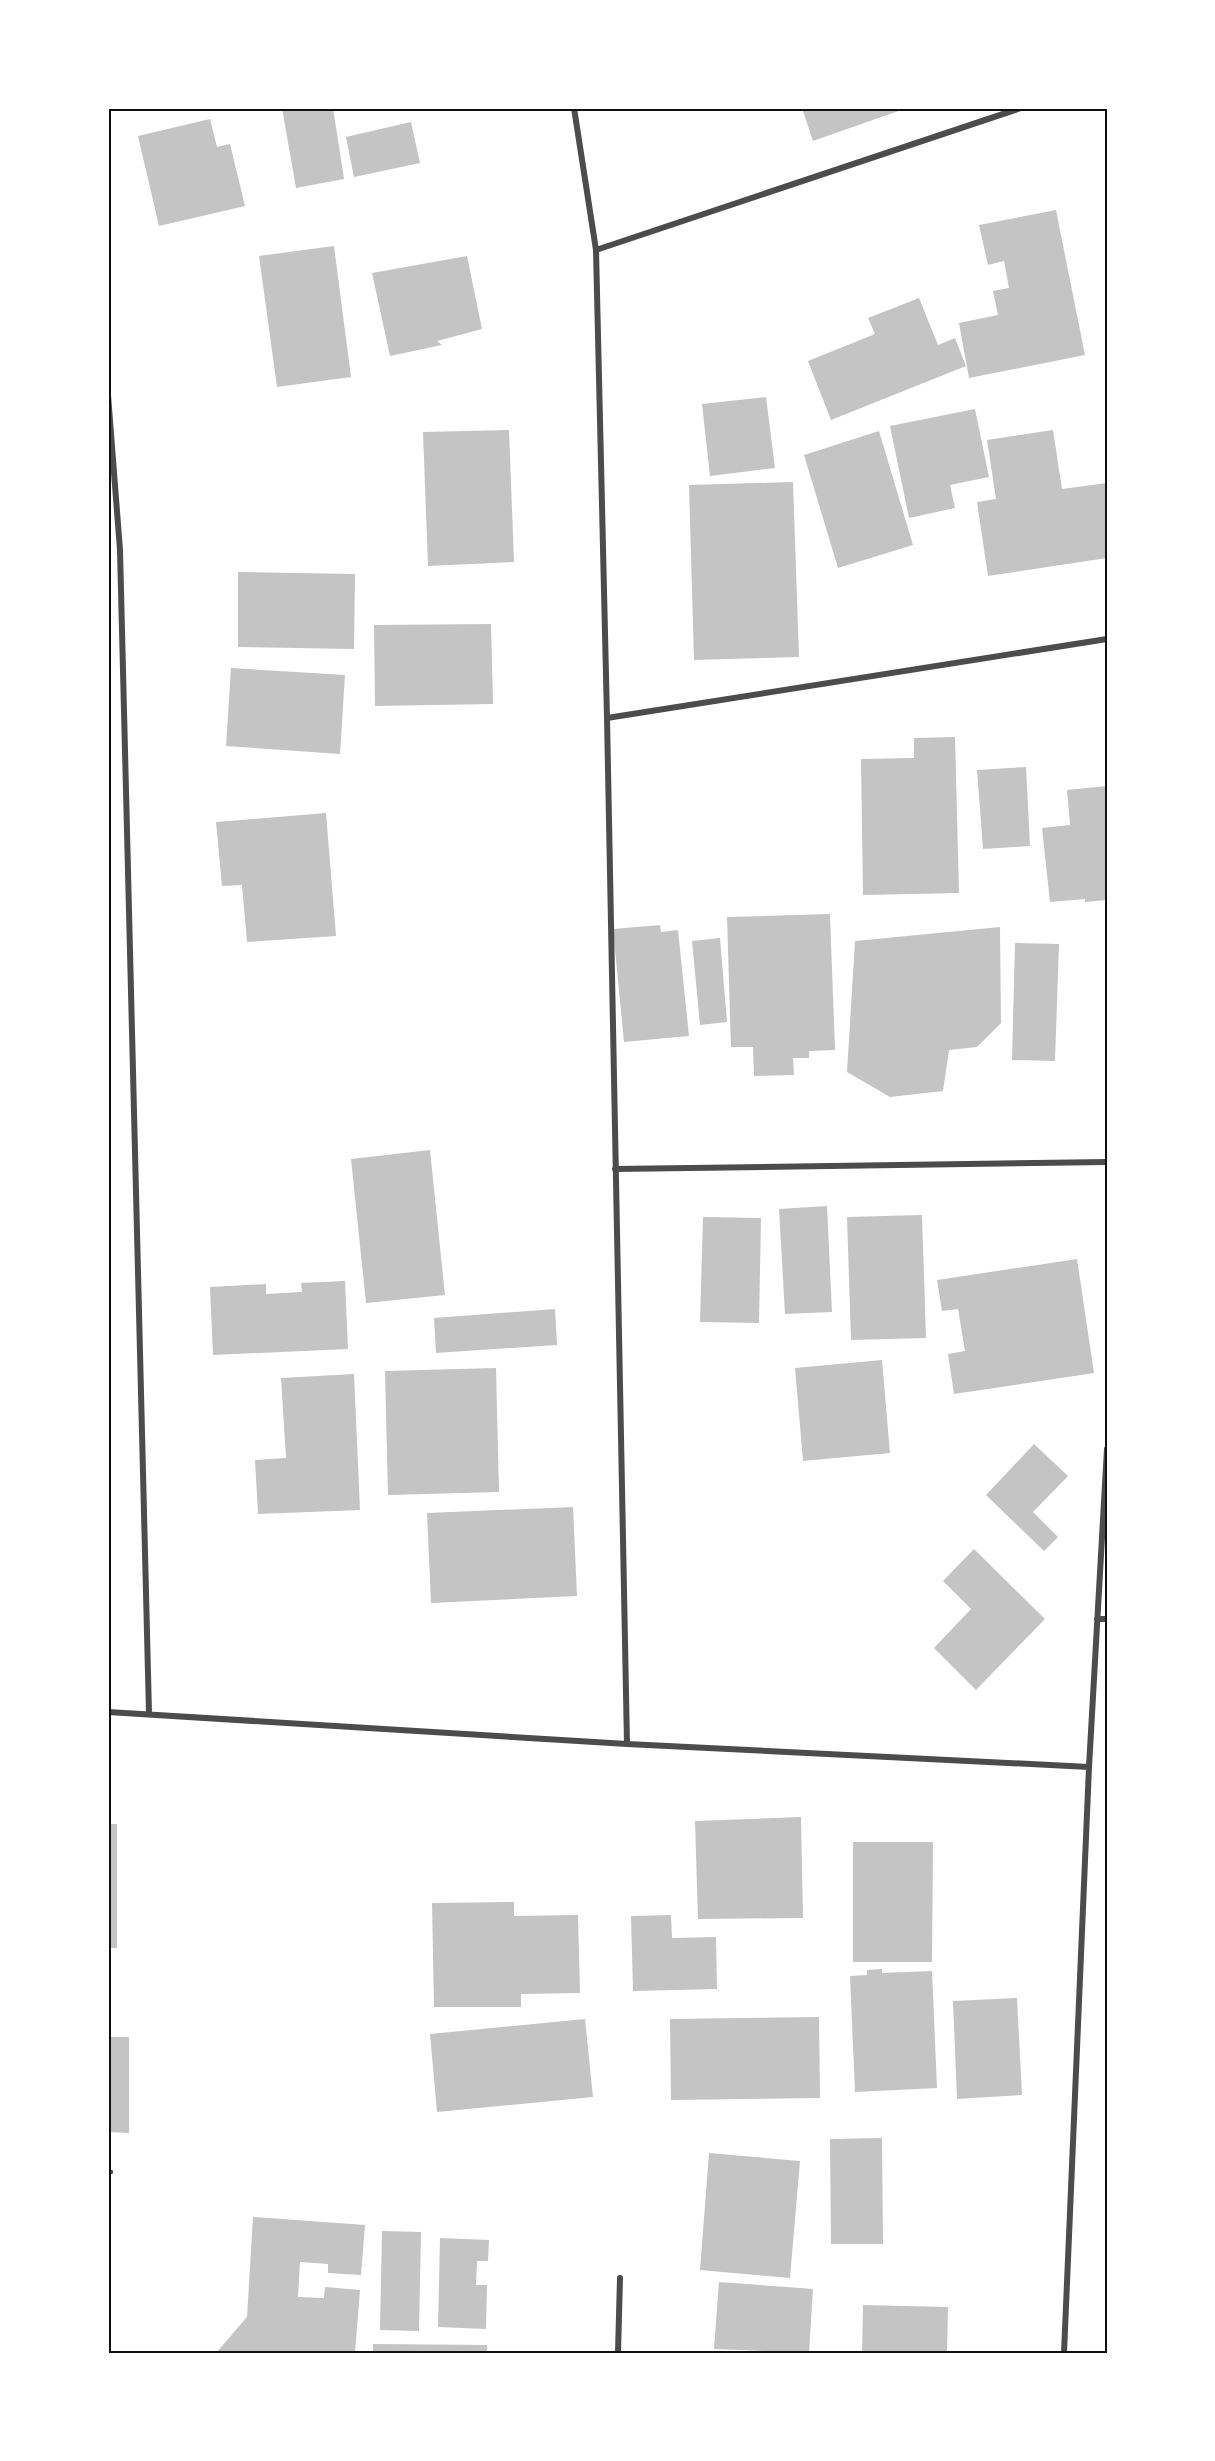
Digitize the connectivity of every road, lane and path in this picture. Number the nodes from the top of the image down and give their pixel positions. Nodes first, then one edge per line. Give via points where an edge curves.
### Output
1 (574, 108) edge
2 (1021, 108) edge
3 (596, 250) junction
4 (108, 395) edge
5 (1107, 639) edge
6 (607, 718) junction
7 (1107, 1162) edge
8 (615, 1169) junction
9 (1107, 1449) edge
10 (1097, 1619) junction
11 (1107, 1619) edge
12 (108, 1712) edge
13 (149, 1713) junction
14 (627, 1744) junction
15 (1089, 1767) junction
16 (620, 2278) dead end
17 (618, 2353) edge
18 (1064, 2353) edge

1 - 3 street
2 - 3 street
3 - 6 street
4 - 13 street via 120,550
5 - 6 street
6 - 8 street
7 - 8 street
8 - 14 street
9 - 10 street
10 - 11 street
10 - 15 street
12 - 13 street
13 - 14 street
14 - 15 street
15 - 18 street
16 - 17 street

